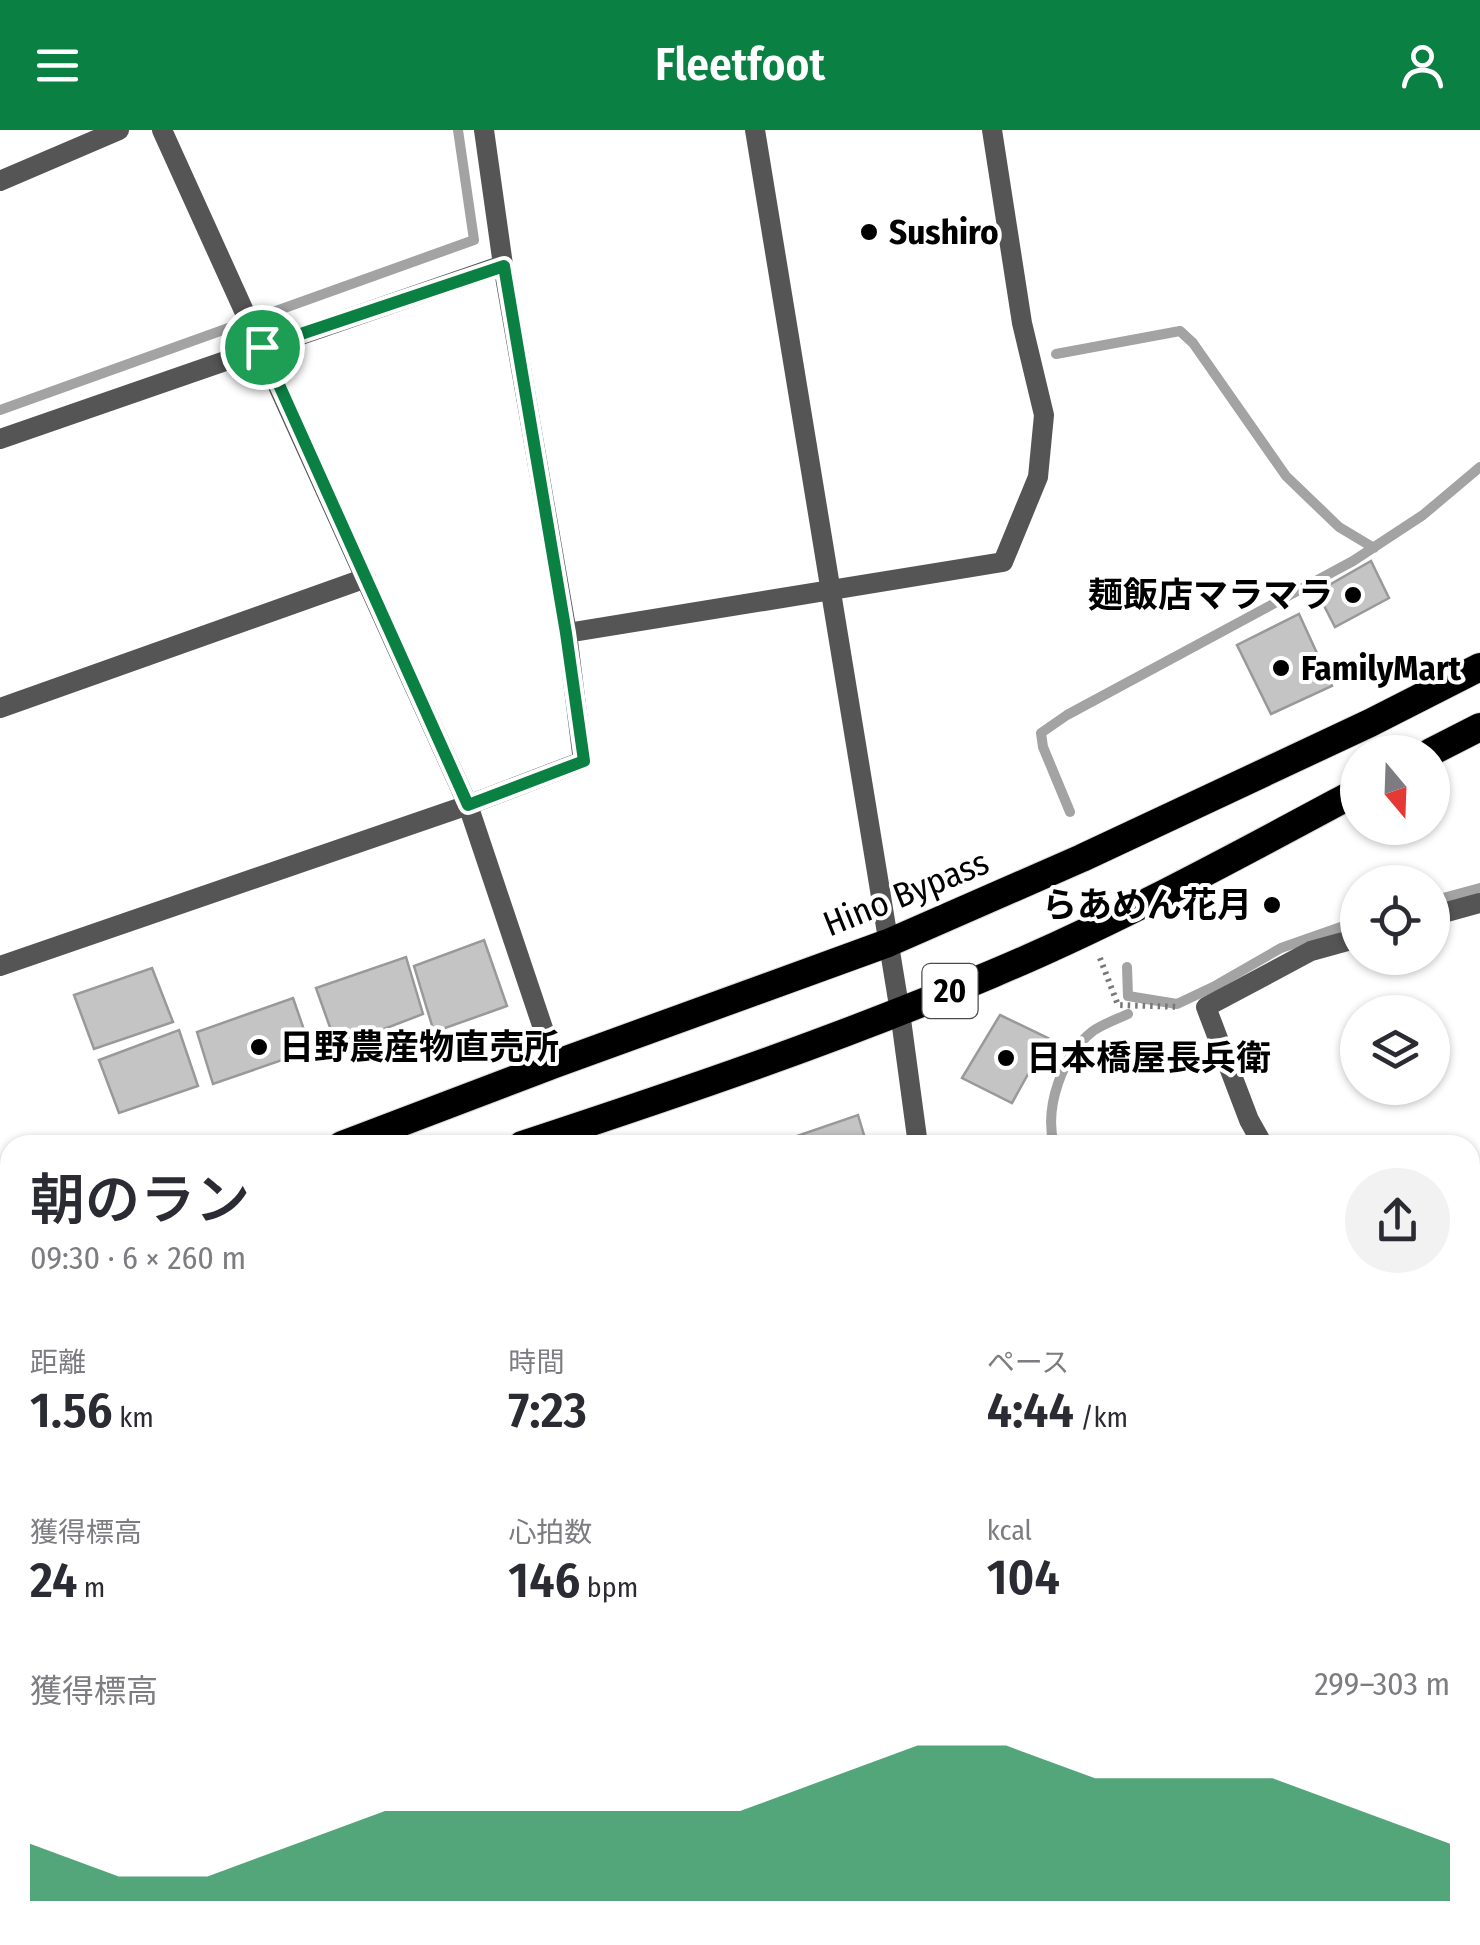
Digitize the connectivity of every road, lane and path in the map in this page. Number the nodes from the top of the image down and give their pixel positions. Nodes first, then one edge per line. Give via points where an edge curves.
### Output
1 (119, 130) edge
2 (162, 130) edge
3 (484, 130) edge
4 (755, 130) edge
5 (992, 130) edge
6 (0, 181) edge
7 (504, 266) junction
8 (260, 341) junction
9 (0, 439) edge
10 (366, 578) junction
11 (830, 590) junction
12 (566, 633) junction
13 (1480, 666) edge
14 (0, 708) edge
15 (1480, 727) edge
16 (1450, 742) edge
17 (1340, 801) edge
18 (468, 805) junction
19 (1480, 903) edge
20 (1450, 911) edge
21 (1090, 930) junction
22 (1340, 943) edge
23 (888, 944) junction
24 (0, 966) edge
25 (1206, 1007) junction
26 (900, 1012) junction
27 (555, 1064) junction
28 (368, 1135) edge
29 (576, 1135) edge
30 (917, 1135) edge
31 (1257, 1135) edge

1 - 6 street
2 - 8 street
3 - 7 street
4 - 11 street
5 - 11 street via 1022,323 1044,415 1038,477 1003,562
7 - 8 street
7 - 12 street
8 - 9 street
8 - 10 street
10 - 14 street
10 - 18 street
11 - 12 street
11 - 23 street
12 - 18 street via 584,761
13 - 23 highway, Hino Bypass / 20
15 - 16 highway
17 - 21 highway, 20
18 - 24 street
18 - 27 street
19 - 20 street
21 - 25 path via 1118,1005
21 - 26 highway, 20
22 - 25 street
23 - 26 street
23 - 27 highway, Hino Bypass / 20
25 - 31 street
26 - 29 highway, 20
26 - 30 street
27 - 28 highway, Hino Bypass / 20

